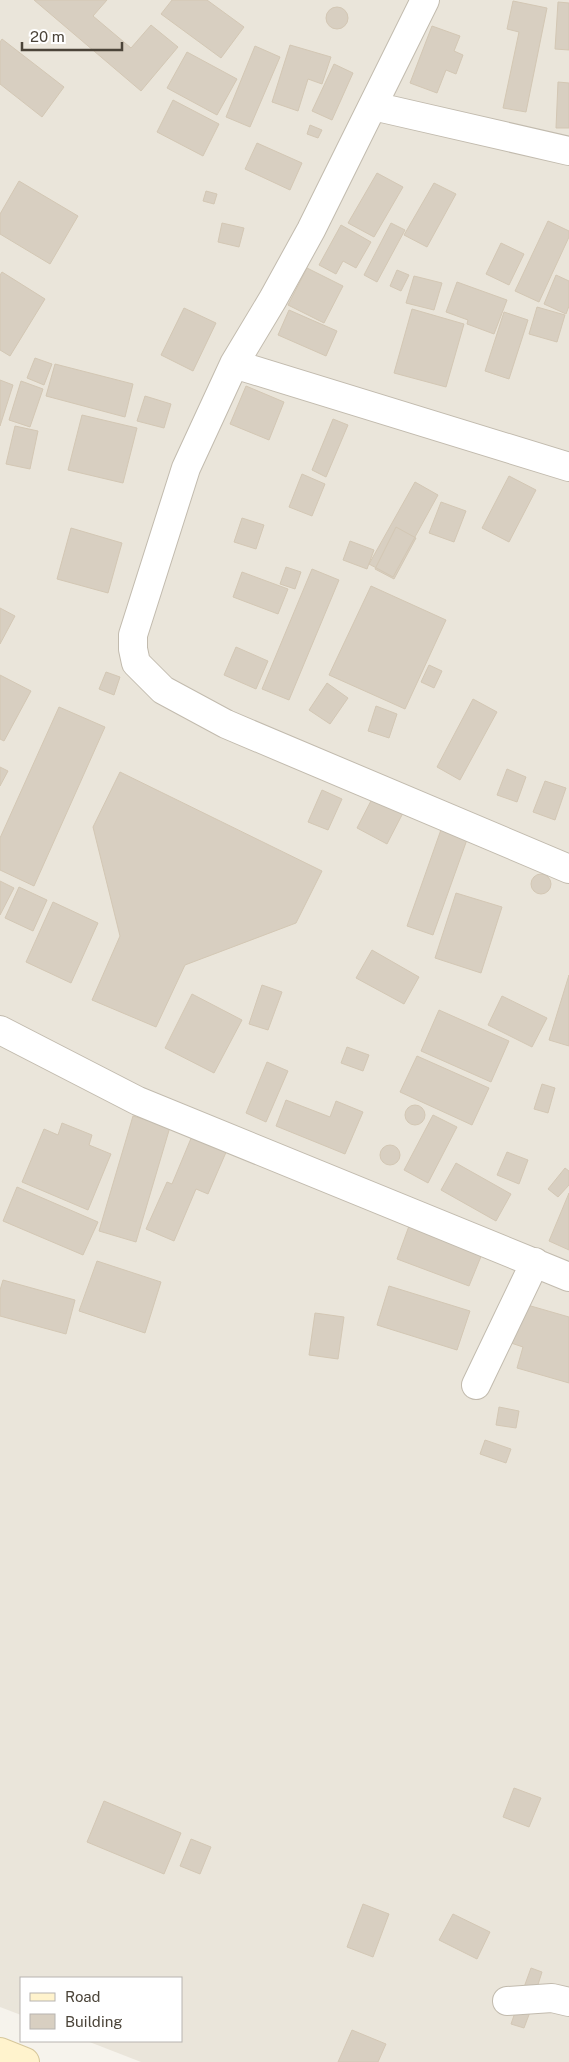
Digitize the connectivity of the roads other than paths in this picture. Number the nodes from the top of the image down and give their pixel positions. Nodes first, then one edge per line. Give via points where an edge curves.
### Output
1 (425, 0) edge
2 (373, 106) junction
3 (569, 151) edge
4 (234, 364) junction
5 (569, 466) edge
6 (569, 869) edge
7 (0, 1030) edge
8 (535, 1262) junction
9 (569, 1277) edge
10 (476, 1385) dead end
11 (507, 2001) dead end
12 (569, 2002) edge
13 (0, 2052) edge
14 (25, 2062) edge

1 - 2 street
2 - 3 street
2 - 4 street via 311,230
4 - 5 street
4 - 6 street via 186,468 133,635 136,663 163,690 226,724
7 - 8 street via 138,1101
8 - 9 street
8 - 10 street
11 - 12 street via 552,1998
13 - 14 main road

